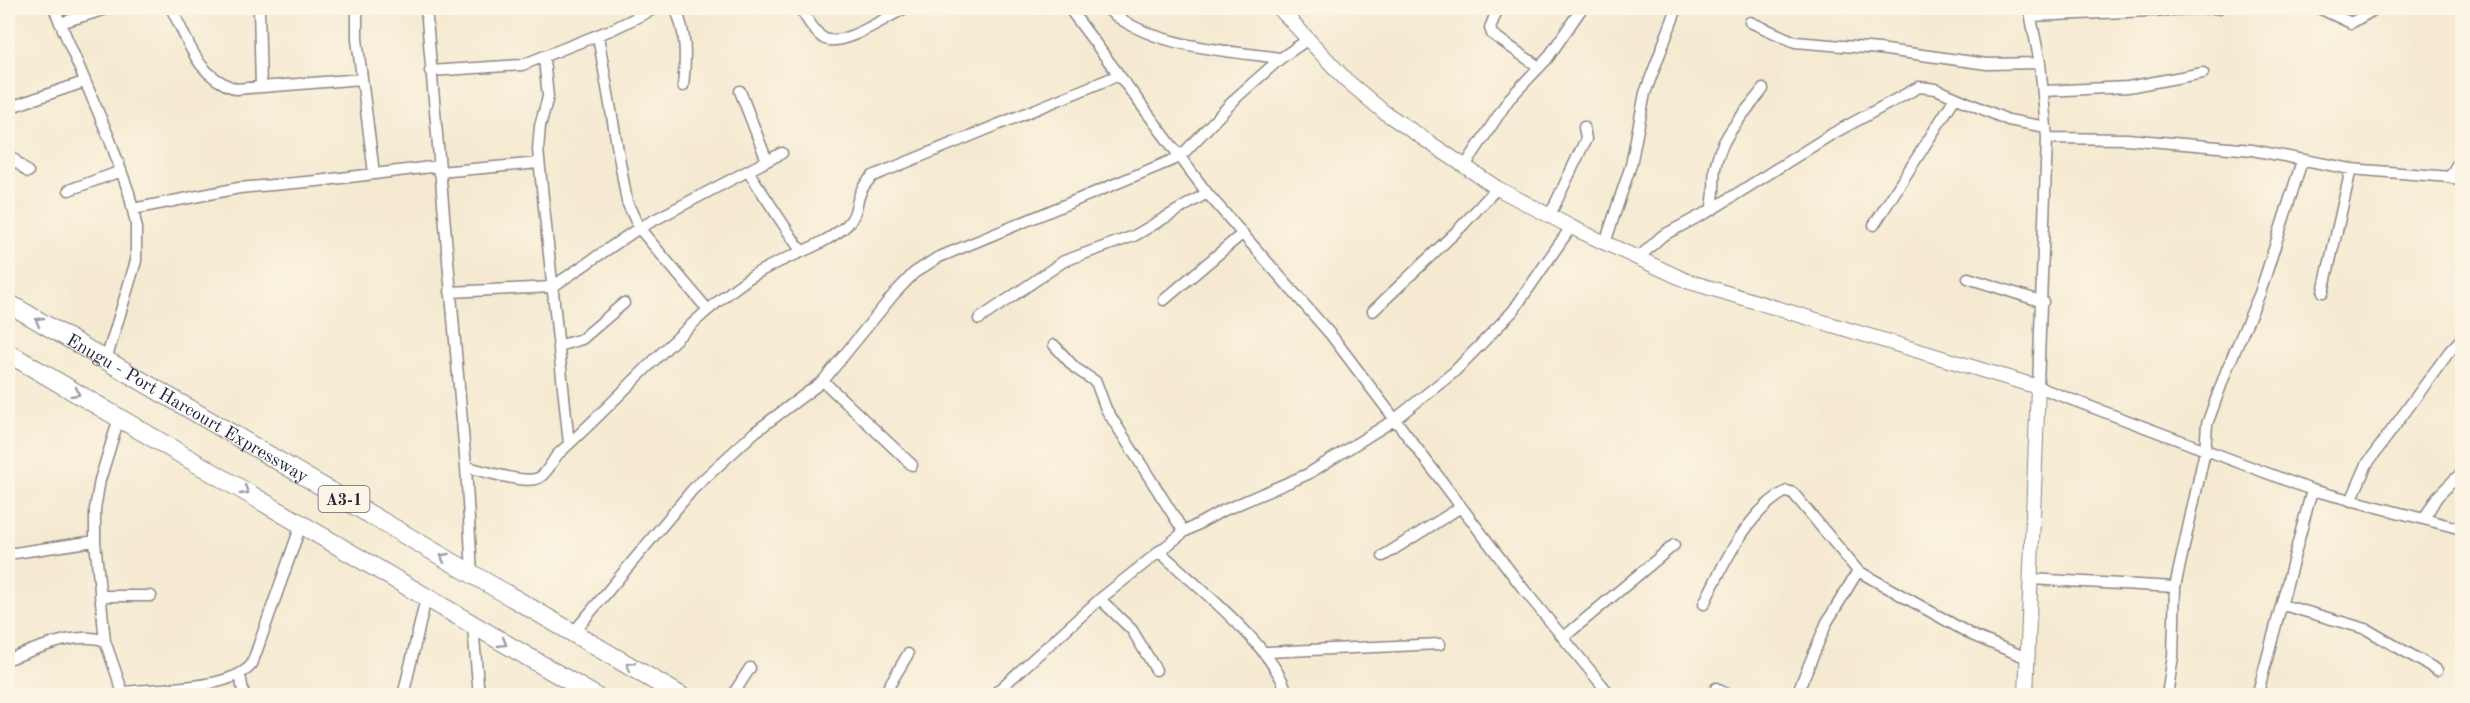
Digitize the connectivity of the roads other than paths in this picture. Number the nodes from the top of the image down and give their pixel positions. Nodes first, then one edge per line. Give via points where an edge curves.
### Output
1 (54, 8) edge
2 (110, 8) edge
3 (171, 8) edge
4 (259, 8) edge
5 (357, 8) edge
6 (426, 8) edge
7 (656, 8) edge
8 (675, 8) edge
9 (800, 8) edge
10 (906, 8) edge
11 (1069, 8) edge
12 (1106, 8) edge
13 (1279, 8) edge
14 (1498, 8) edge
15 (1582, 8) edge
16 (1677, 8) edge
17 (2219, 8) edge
18 (2319, 8) edge
19 (2376, 8) edge
20 (2030, 12) edge
21 (1750, 22) dead end
22 (60, 23) junction
23 (598, 36) junction
24 (1307, 40) junction
25 (1281, 58) junction
26 (544, 59) junction
27 (2040, 63) junction
28 (1539, 67) junction
29 (430, 71) junction
30 (2203, 73) dead end
31 (1119, 75) junction
32 (362, 79) junction
33 (84, 82) junction
34 (683, 86) dead end
35 (261, 87) junction
36 (1763, 89) dead end
37 (740, 91) dead end
38 (2044, 91) junction
39 (1955, 98) junction
40 (8, 108) edge
41 (1584, 127) dead end
42 (2046, 133) junction
43 (782, 153) dead end
44 (8, 154) edge
45 (2463, 155) edge
46 (1180, 157) junction
47 (767, 161) junction
48 (2302, 161) junction
49 (539, 163) junction
50 (1465, 166) junction
51 (439, 169) junction
52 (2351, 169) junction
53 (121, 171) junction
54 (748, 171) junction
55 (28, 172) dead end
56 (374, 173) junction
57 (2450, 177) junction
58 (2463, 182) edge
59 (1497, 188) junction
60 (69, 190) dead end
61 (1716, 192) junction
62 (1207, 193) junction
63 (1732, 196) junction
64 (133, 209) junction
65 (1711, 210) junction
66 (1550, 215) junction
67 (1874, 225) dead end
68 (1571, 227) junction
69 (639, 228) junction
70 (1242, 234) junction
71 (1605, 243) junction
72 (801, 250) junction
73 (1637, 259) junction
74 (1968, 278) dead end
75 (552, 287) junction
76 (450, 292) junction
77 (2323, 292) dead end
78 (1164, 300) dead end
79 (2043, 302) junction
80 (8, 303) edge
81 (624, 303) dead end
82 (708, 310) junction
83 (1373, 311) dead end
84 (979, 319) dead end
85 (2463, 338) edge
86 (1054, 345) dead end
87 (558, 346) junction
88 (8, 353) edge
89 (106, 360) junction
90 (824, 381) junction
91 (2038, 387) junction
92 (119, 418) junction
93 (1394, 420) junction
94 (568, 444) junction
95 (2205, 451) junction
96 (912, 465) dead end
97 (466, 466) junction
98 (2463, 472) edge
99 (2312, 490) junction
100 (2351, 501) junction
101 (1461, 507) junction
102 (2424, 519) junction
103 (301, 525) junction
104 (2463, 530) edge
105 (1184, 532) junction
106 (95, 541) junction
107 (1674, 545) dead end
108 (1159, 551) junction
109 (8, 554) edge
110 (1383, 556) dead end
111 (1858, 571) junction
112 (471, 573) junction
113 (2030, 579) junction
114 (2175, 587) junction
115 (100, 596) junction
116 (150, 596) dead end
117 (426, 598) junction
118 (1100, 599) junction
119 (1704, 604) dead end
120 (2283, 605) junction
121 (472, 626) junction
122 (573, 633) junction
123 (1564, 638) junction
124 (105, 642) junction
125 (1440, 644) dead end
126 (1266, 652) junction
127 (908, 654) dead end
128 (2027, 658) junction
129 (8, 659) edge
130 (750, 668) dead end
131 (1156, 670) dead end
132 (2437, 670) dead end
133 (240, 675) junction
134 (1716, 688) dead end
135 (124, 694) edge
136 (2259, 695) edge
137 (244, 696) edge
138 (403, 696) edge
139 (479, 696) edge
140 (595, 696) edge
141 (681, 696) edge
142 (732, 696) edge
143 (883, 696) edge
144 (992, 696) edge
145 (1288, 696) edge
146 (1611, 696) edge
147 (1729, 696) edge
148 (1797, 696) edge
149 (2026, 696) edge
150 (2167, 696) edge

1 - 22 street
2 - 22 street
3 - 35 street via 204,72 236,89
4 - 35 street
5 - 32 street
6 - 29 street
7 - 23 street
8 - 34 street via 685,41
9 - 10 street via 825,40 838,41
11 - 31 street
12 - 25 street via 1138,30 1163,38
13 - 24 main road
14 - 28 street via 1490,28 1492,34
15 - 28 street
16 - 71 street via 1645,93 1631,165
17 - 20 street
18 - 19 street via 2351,23
20 - 27 street
21 - 27 street via 1795,42 1987,64
22 - 33 street
23 - 26 street
23 - 69 street via 623,186
24 - 25 street
24 - 50 main road via 1345,80 1384,112
25 - 46 street
26 - 29 street via 522,65
26 - 49 street via 548,97 538,136
27 - 38 street
28 - 50 street via 1509,99
29 - 51 street
30 - 38 street via 2128,87
31 - 46 street
31 - 72 street via 873,176 862,186 848,224 823,244
32 - 35 street
32 - 56 street
33 - 40 street
33 - 53 street
36 - 61 street via 1729,130 1715,169
37 - 47 street
38 - 42 street
39 - 42 street
39 - 63 street via 1919,87 1815,144
39 - 67 street
41 - 66 street via 1586,139
42 - 48 street via 2252,150
42 - 79 street
43 - 47 street
44 - 55 street
45 - 57 street
46 - 62 street
46 - 90 street via 937,258 914,273 894,294
47 - 54 street
48 - 52 street
48 - 95 street via 2260,293 2226,369 2207,424
49 - 51 street
49 - 75 street
50 - 59 main road
51 - 56 street
51 - 76 street
52 - 57 street
52 - 77 street
53 - 60 street
53 - 64 street
54 - 69 street
54 - 72 street
56 - 64 street via 239,188
57 - 58 street
59 - 66 main road
59 - 83 street
61 - 63 street
61 - 65 street
62 - 70 street
62 - 84 street via 1134,236 1064,261
63 - 65 street
64 - 89 street via 136,261
65 - 73 street via 1662,236
66 - 68 main road
68 - 71 main road
68 - 93 street via 1513,310 1454,372
69 - 75 street
69 - 82 street
70 - 78 street
70 - 93 street via 1331,335
71 - 73 main road
72 - 82 street via 751,277
73 - 91 main road via 1687,281
74 - 79 street
75 - 76 street
75 - 87 street
76 - 97 street
79 - 91 street
89 -> 80 highway, Enugu - Port Harcourt Expressway / A3-1
81 - 87 street via 582,339
82 - 94 street
85 - 100 street via 2367,464
86 - 105 street via 1075,368 1096,382 1106,409
87 - 94 street
88 -> 92 highway, A3-1
112 -> 89 highway, Enugu - Port Harcourt Expressway / A3-1
90 - 96 street
90 - 122 street via 754,432 693,489
91 - 95 street
91 - 113 main road
92 -> 103 highway, A3-1
92 - 106 street via 100,480
93 - 101 street
93 - 105 street via 1308,474
94 - 97 street via 532,481
95 - 99 street
95 - 114 street
97 - 112 street
98 - 102 street via 2438,497
99 - 100 street
99 - 120 street
100 - 102 street
101 - 110 street
101 - 123 street
102 - 104 street
103 - 117 highway, A3-1
103 - 133 street via 252,664
105 - 108 street
106 - 109 street
106 - 115 street
107 - 123 street
108 - 118 street
108 - 126 street
111 - 119 street via 1787,491 1760,513 1738,540
111 - 128 street via 1974,636
111 - 148 street via 1827,622
112 - 122 highway, Enugu - Port Harcourt Expressway / A3-1
113 - 114 street
113 - 128 main road
114 - 150 street via 2173,656
115 - 116 street
115 - 124 street
117 - 121 highway, A3-1
117 - 138 street
118 - 131 street via 1132,630
118 - 144 street
120 - 132 street via 2366,629
120 - 136 street
121 - 139 street
121 -> 140 highway, A3-1
141 -> 122 highway, Enugu - Port Harcourt Expressway / A3-1
123 - 146 street
124 - 129 street via 93,638 74,640
124 - 135 street
125 - 126 street
126 - 145 street
127 - 143 street
128 - 149 main road
130 - 142 street
133 - 135 street
133 - 137 street
134 - 147 street

